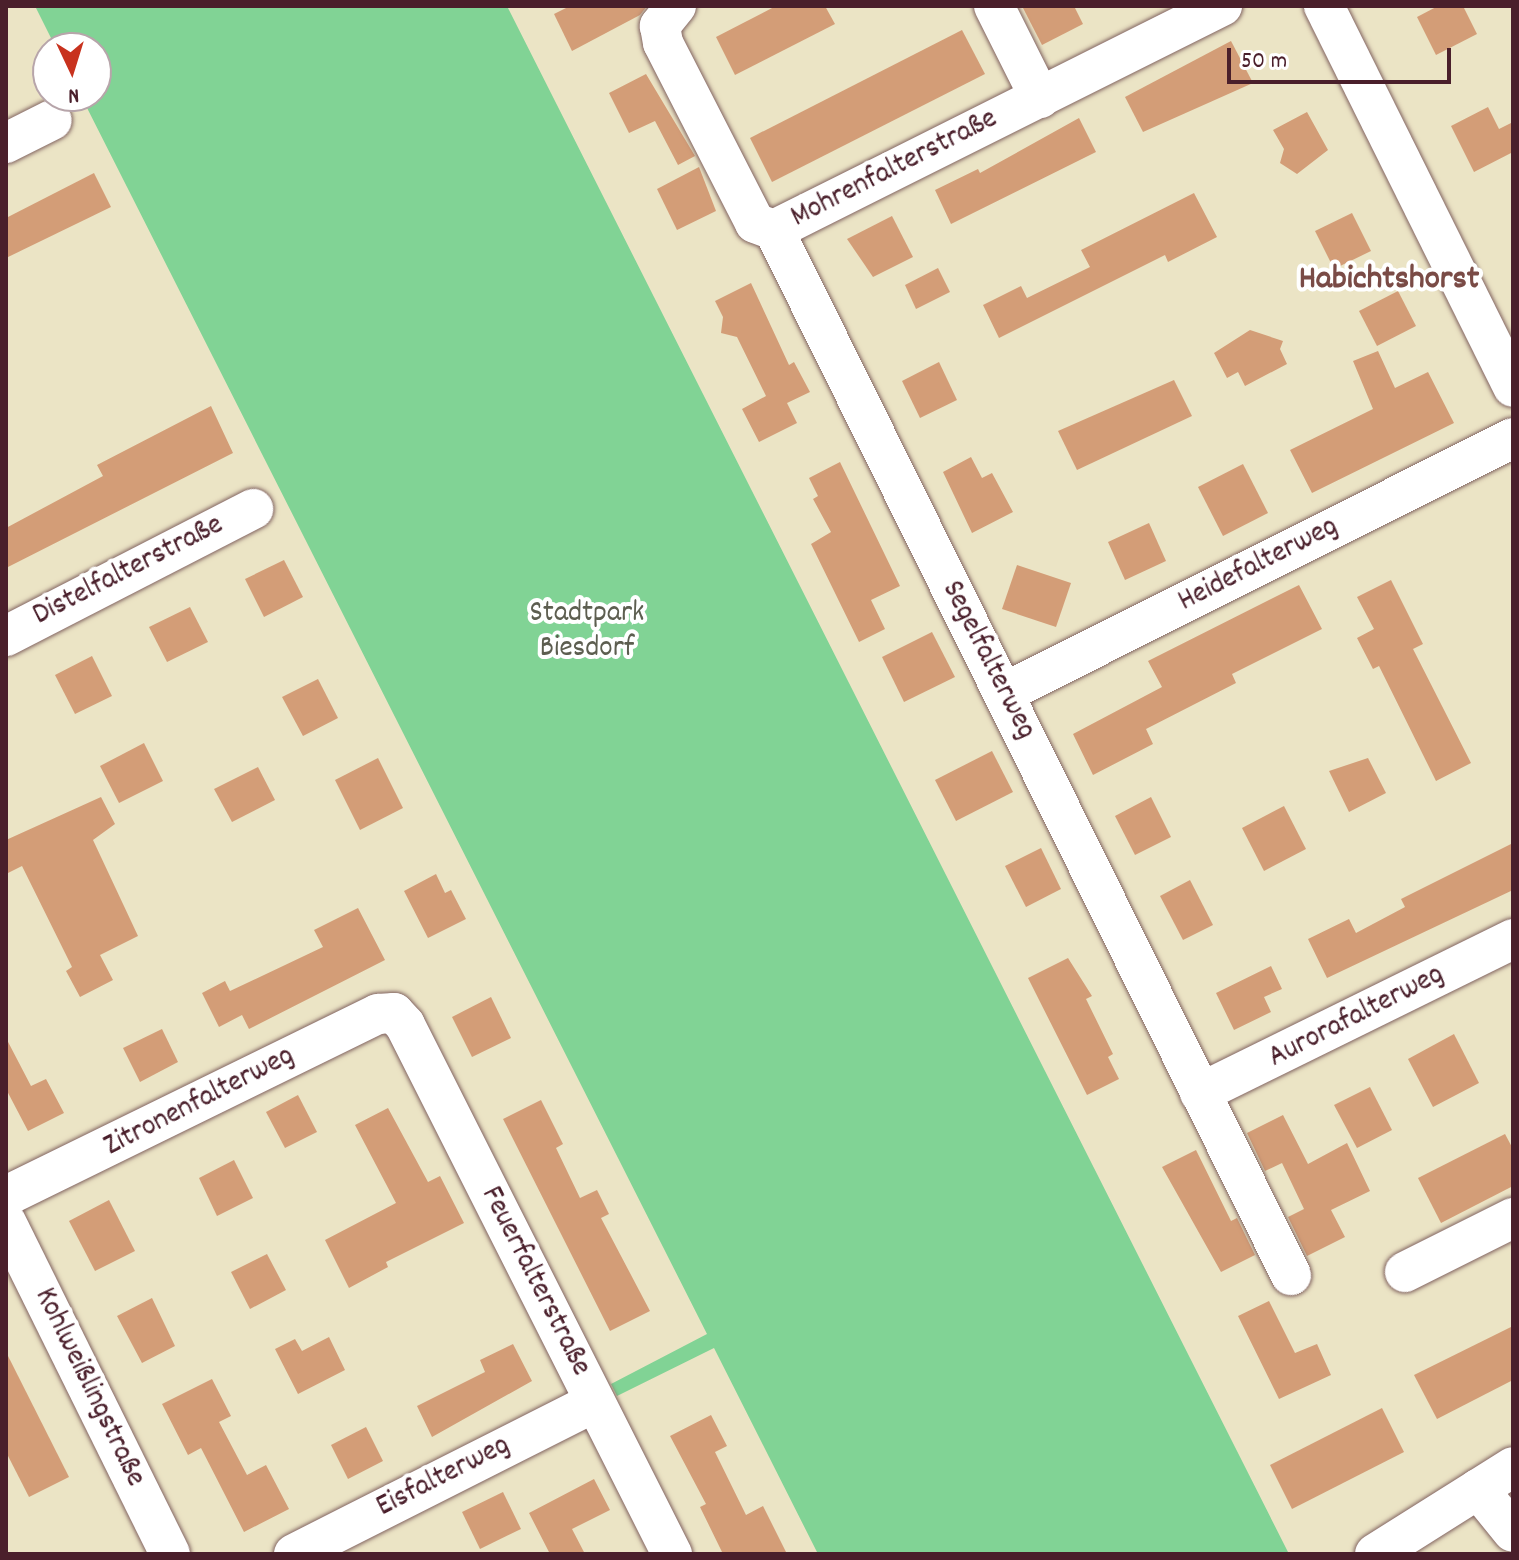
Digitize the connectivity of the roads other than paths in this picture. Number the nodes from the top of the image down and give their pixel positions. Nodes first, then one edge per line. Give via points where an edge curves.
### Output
1 (676, 6) edge
2 (994, 6) edge
3 (1222, 6) edge
4 (1324, 6) edge
5 (1040, 98) junction
6 (52, 120) dead end
7 (6, 143) edge
8 (774, 230) junction
9 (1513, 387) edge
10 (1513, 438) edge
11 (253, 509) dead end
12 (6, 636) edge
13 (1004, 693) junction
14 (1513, 939) edge
15 (394, 1013) joint
16 (1200, 1093) junction
17 (6, 1196) edge
18 (1513, 1218) edge
19 (6, 1222) edge
20 (1405, 1272) dead end
21 (1291, 1275) dead end
22 (595, 1402) junction
23 (1513, 1467) edge
24 (1478, 1489) junction
25 (1513, 1532) edge
26 (170, 1554) edge
27 (294, 1554) edge
28 (672, 1554) edge
29 (1375, 1554) edge

1 - 8 street, Mohrenfalterstraße via 660,26 663,43 755,223
2 - 5 street
3 - 5 street, Mohrenfalterstraße
4 - 9 street
5 - 8 street, Mohrenfalterstraße
6 - 7 street
8 - 13 street, Segelfalterweg
10 - 13 street, Heidefalterweg
11 - 12 street, Distelfalterstraße
13 - 16 street, Segelfalterweg
14 - 16 street, Aurorafalterweg
15 - 17 street, Zitronenfalterweg via 378,1014
15 - 22 street, Feuerfalterstraße via 405,1025
16 - 21 street, Segelfalterweg
18 - 20 street
19 - 26 street, Kohlweißlingstraße
22 - 27 street, Eisfalterweg
22 - 28 street, Feuerfalterstraße
23 - 24 street
24 - 25 street
24 - 29 street

